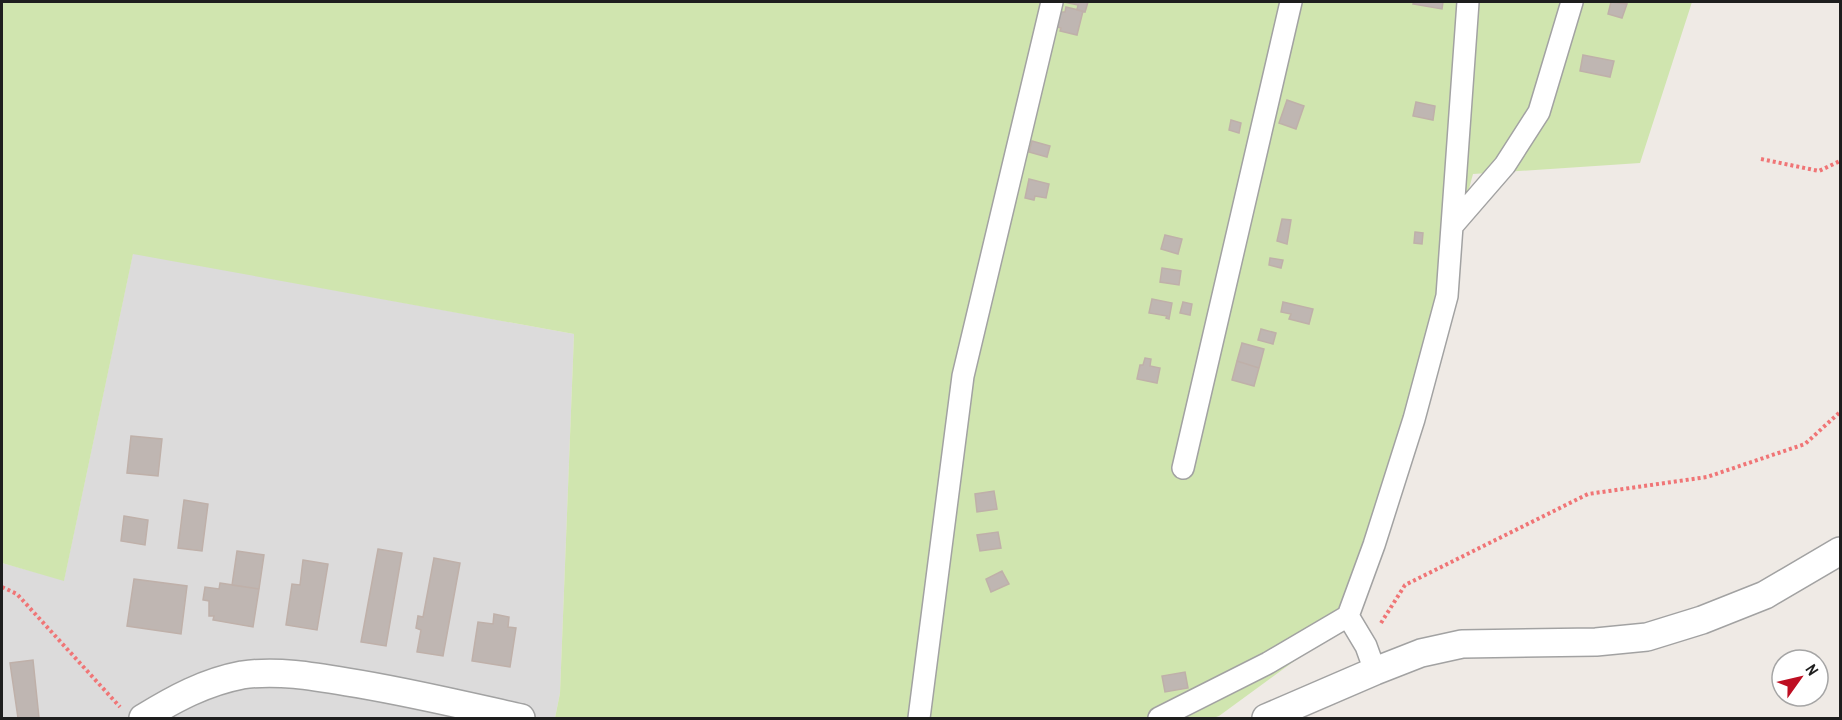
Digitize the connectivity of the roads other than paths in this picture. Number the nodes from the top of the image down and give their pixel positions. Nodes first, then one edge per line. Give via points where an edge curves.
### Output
1 (1052, 2) edge
2 (1291, 2) edge
3 (1468, 2) edge
4 (1572, 2) edge
5 (1453, 225) junction
6 (1183, 468) dead end
7 (1840, 551) edge
8 (1348, 616) junction
9 (1370, 658) junction
10 (133, 714) edge
11 (521, 718) edge
12 (919, 718) edge
13 (1159, 718) edge
14 (1266, 718) edge

1 - 12 street via 963,376
2 - 6 street
3 - 5 street
4 - 5 street via 1539,112 1505,165
5 - 8 street via 1447,296 1413,419
7 - 9 street via 1765,595 1647,637 1596,642 1462,644
8 - 9 street
8 - 13 street via 1268,663
9 - 14 street
10 - 11 street via 208,684 243,675 280,673 404,691

